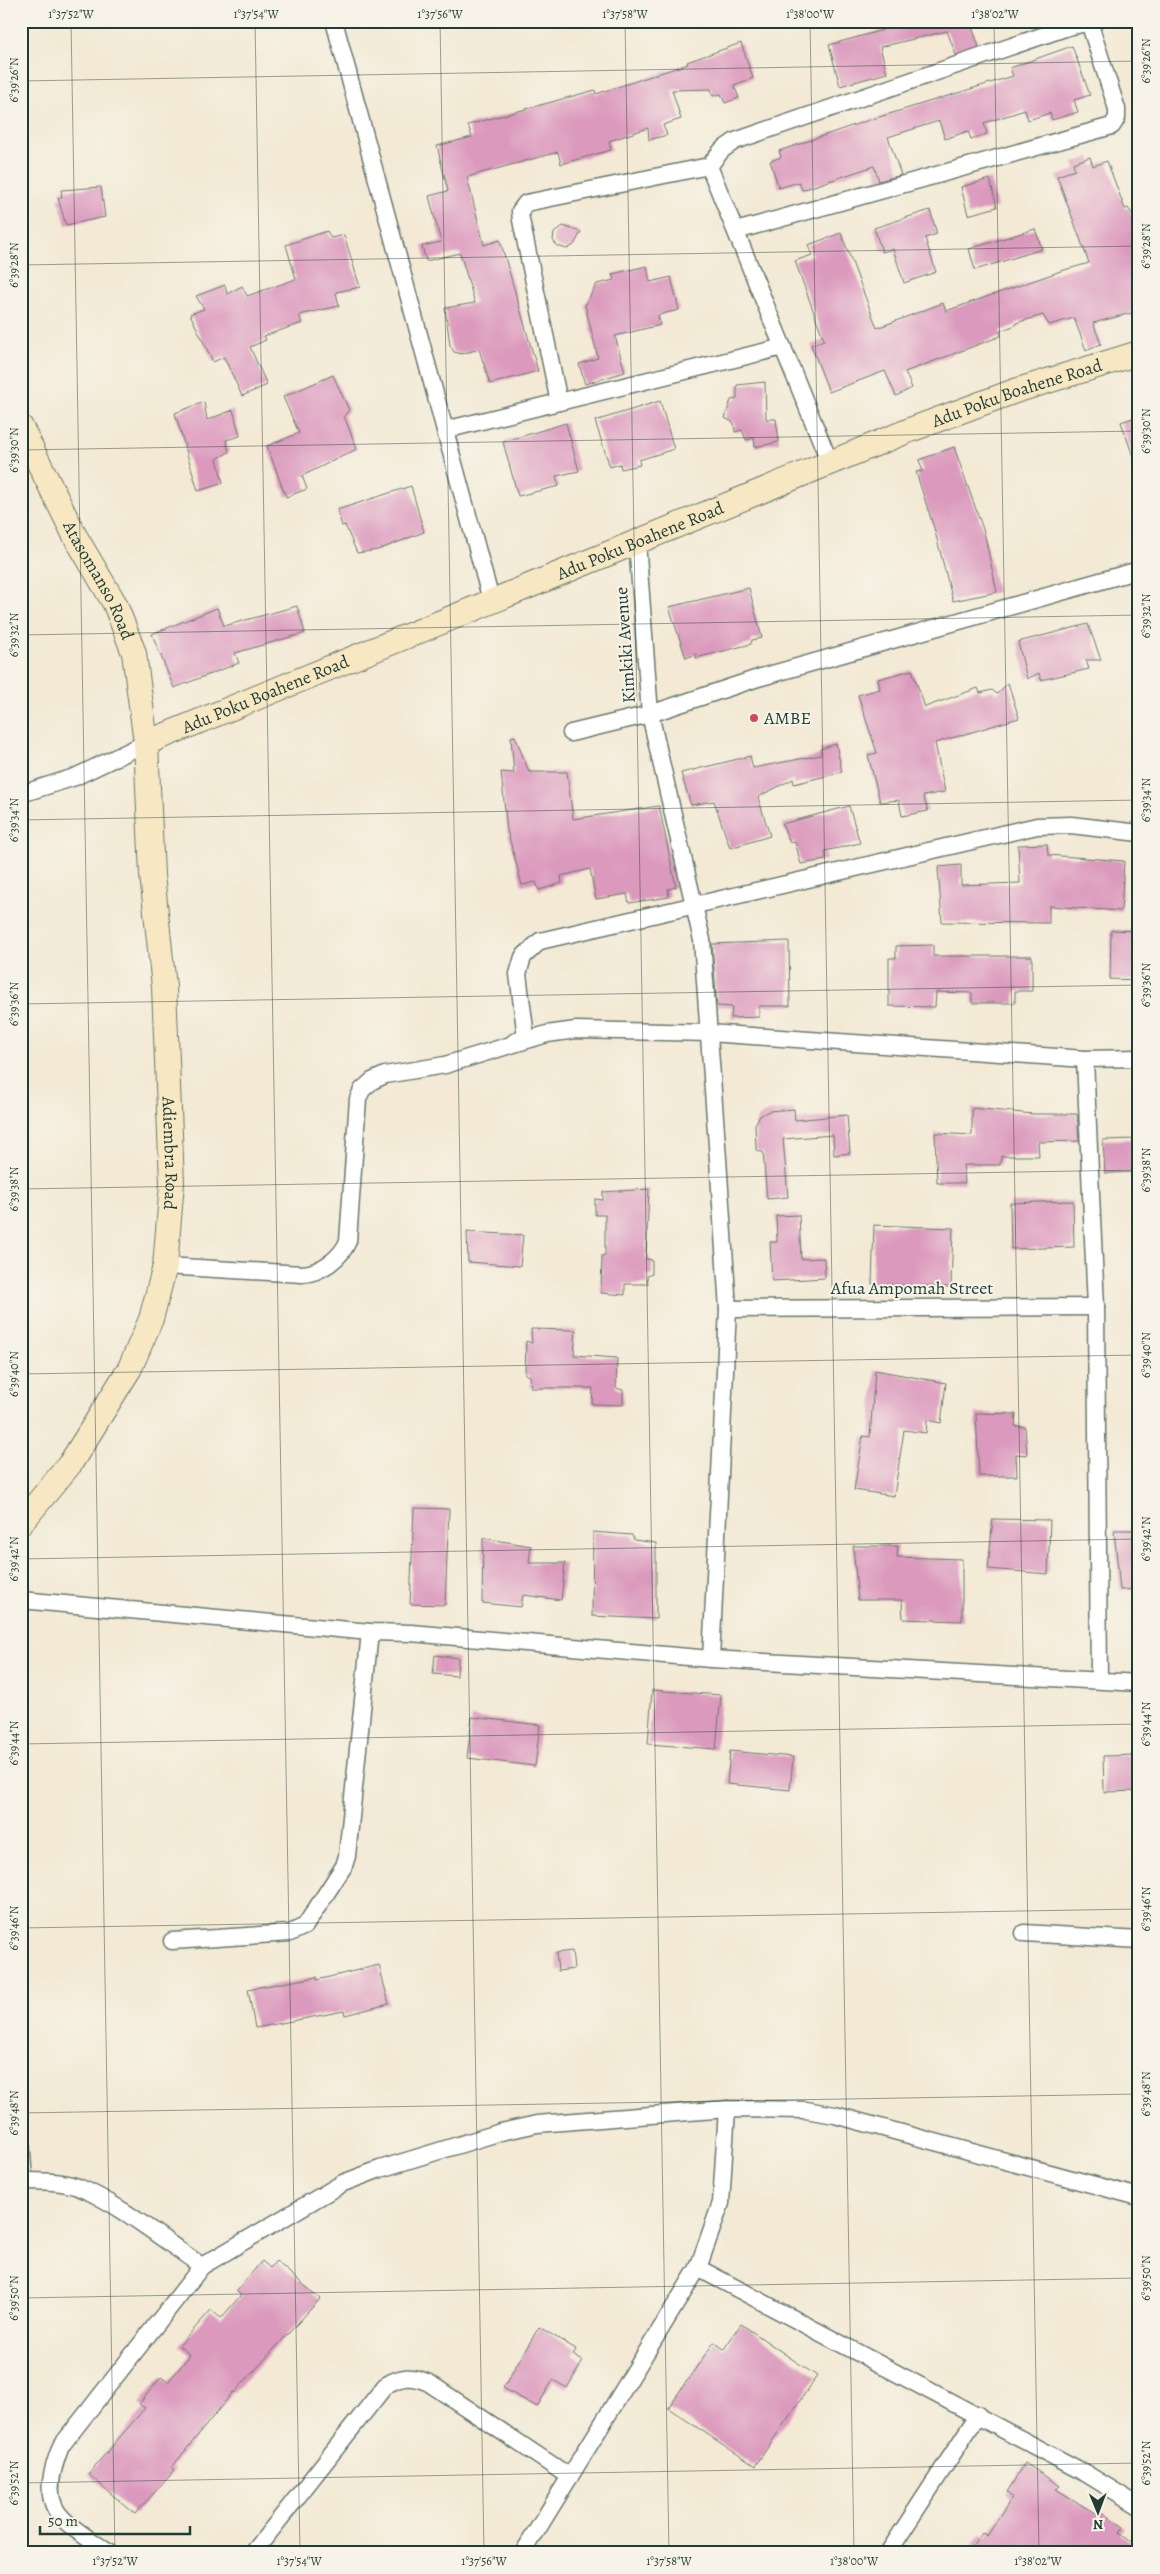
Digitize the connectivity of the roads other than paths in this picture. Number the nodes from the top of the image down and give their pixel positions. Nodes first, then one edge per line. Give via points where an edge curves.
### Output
1 (334, 21) edge
2 (1092, 22) edge
3 (709, 166) junction
4 (736, 231) junction
5 (783, 347) junction
6 (1139, 353) edge
7 (559, 402) junction
8 (21, 427) edge
9 (445, 430) junction
10 (830, 463) junction
11 (637, 542) junction
12 (1139, 570) edge
13 (491, 600) junction
14 (650, 714) junction
15 (571, 733) dead end
16 (146, 743) junction
17 (21, 794) edge
18 (1139, 833) edge
19 (694, 906) junction
20 (710, 1033) junction
21 (505, 1046) junction
22 (1139, 1058) edge
23 (1085, 1059) junction
24 (165, 1266) junction
25 (1096, 1307) junction
26 (728, 1309) junction
27 (21, 1523) edge
28 (21, 1600) edge
29 (370, 1632) junction
30 (711, 1659) junction
31 (1098, 1680) junction
32 (1139, 1683) edge
33 (1024, 1933) dead end
34 (1139, 1940) edge
35 (172, 1941) dead end
36 (727, 2109) junction
37 (21, 2140) edge
38 (23, 2181) edge
39 (1139, 2197) edge
40 (202, 2266) junction
41 (698, 2268) junction
42 (978, 2415) junction
43 (570, 2477) junction
44 (1139, 2506) edge
45 (109, 2553) edge
46 (252, 2553) edge
47 (523, 2553) edge
48 (888, 2553) edge

1 - 9 street
2 - 3 street via 1068,27 735,141 722,150
2 - 4 street via 1117,109 1117,118 1112,126
3 - 4 street
3 - 7 street via 534,200 526,203 520,211
4 - 5 street
5 - 7 street
5 - 10 street
6 - 10 street, Adu Poku Boahene Road via 1015,391
7 - 9 street
8 - 16 street, Atasomanso Road via 75,536 115,604 134,653
9 - 13 street
10 - 11 street, Adu Poku Boahene Road
11 - 13 street, Adu Poku Boahene Road
11 - 14 street, Kimkiki Avenue
12 - 14 street via 758,678
13 - 16 street, Adu Poku Boahene Road
14 - 15 street
14 - 19 street, Kimkiki Avenue
16 - 17 street via 74,777
16 - 24 street, Adiembra Road via 152,876 169,1069 172,1183
18 - 19 street via 1071,824 1037,826
19 - 20 street, Kimkiki Avenue via 702,940
19 - 21 street via 540,941 523,957 518,974 526,1037
20 - 21 street via 576,1030 546,1034
20 - 23 street
20 - 26 street, Kimkiki Avenue
21 - 24 street via 445,1065 385,1075 362,1090 358,1099 348,1240 339,1256 317,1272 302,1274
22 - 23 street
23 - 25 street
24 - 27 street, Adiembra Road via 152,1319 130,1368 70,1464
25 - 26 street, Afua Ampomah Street
25 - 31 street
26 - 30 street, Kimkiki Avenue
28 - 29 street
29 - 30 street
29 - 35 street via 344,1866 305,1926 298,1931
30 - 31 street
31 - 32 street
33 - 34 street
36 - 39 street via 806,2110 835,2115
36 - 40 street via 537,2124 501,2132 343,2183
36 - 41 street via 721,2203
37 - 38 street
38 - 40 street via 76,2186 98,2196
40 - 45 street via 61,2446 52,2469 52,2504 59,2517
41 - 42 street
41 - 43 street
42 - 44 street via 1086,2473
42 - 48 street
43 - 46 street via 429,2383 416,2377 398,2378 385,2386
43 - 47 street

